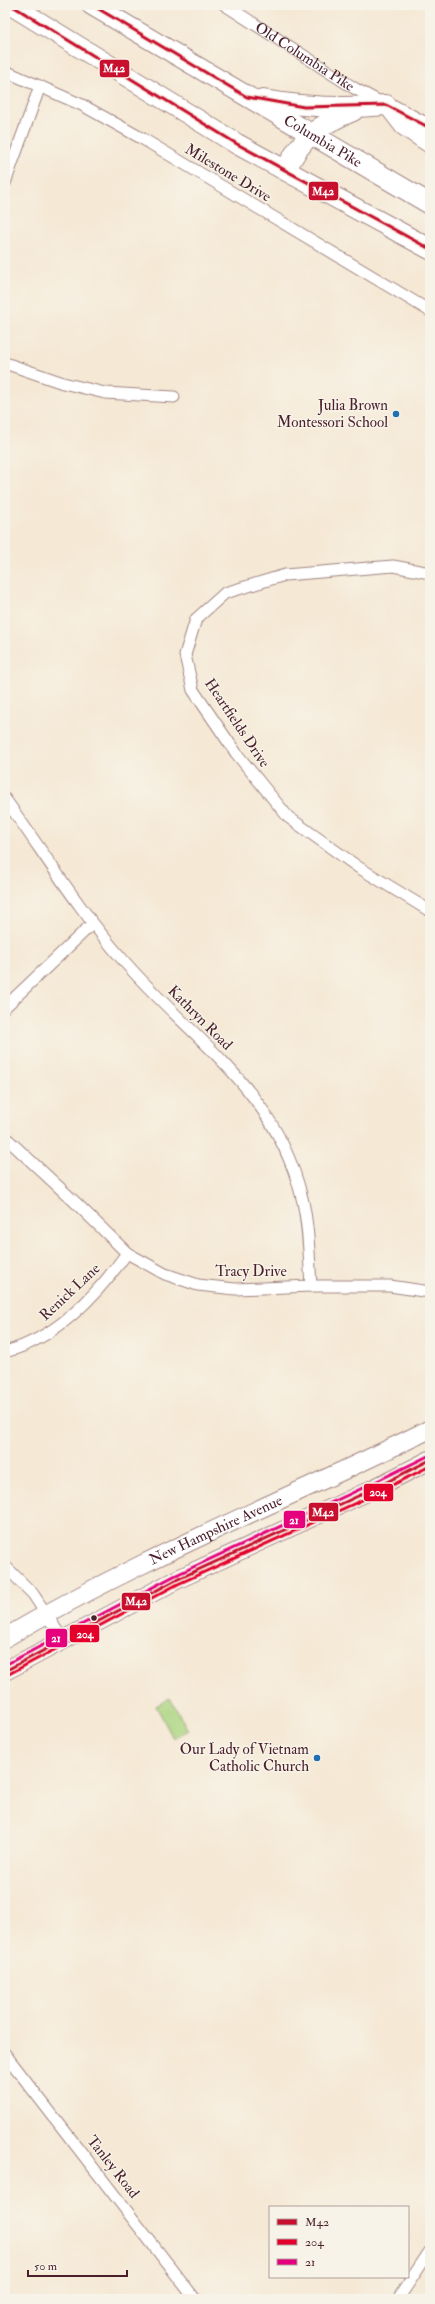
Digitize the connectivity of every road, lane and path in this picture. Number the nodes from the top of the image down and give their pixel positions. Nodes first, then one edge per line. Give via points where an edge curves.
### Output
1 (12, 5) edge
2 (92, 5) edge
3 (225, 5) edge
4 (5, 71) edge
5 (40, 86) junction
6 (247, 97) junction
7 (386, 104) junction
8 (364, 107) junction
9 (430, 128) edge
10 (312, 133) junction
11 (430, 145) edge
12 (286, 170) junction
13 (5, 183) edge
14 (430, 204) edge
15 (430, 249) edge
16 (430, 311) edge
17 (5, 363) edge
18 (174, 396) dead end
19 (430, 573) edge
20 (5, 799) edge
21 (430, 911) edge
22 (92, 924) junction
23 (5, 1007) edge
24 (5, 1137) edge
25 (127, 1253) junction
26 (310, 1286) junction
27 (430, 1292) edge
28 (5, 1352) edge
29 (430, 1429) edge
30 (430, 1460) edge
31 (356, 1465) junction
32 (369, 1491) junction
33 (5, 1566) edge
34 (47, 1613) junction
35 (5, 1638) edge
36 (63, 1640) junction
37 (5, 1671) edge
38 (5, 2054) edge
39 (430, 2251) edge
40 (196, 2299) edge
41 (398, 2299) edge

1 - 12 highway via 237,144
2 - 6 highway, Columbia Pike
3 - 7 street, Old Columbia Pike via 354,88
4 - 5 street, Milestone Drive
5 - 13 street
5 - 16 street, Milestone Drive via 82,105 143,139
6 - 8 highway via 304,107
6 - 10 highway, Columbia Pike
7 - 8 highway
7 - 9 street, Old Columbia Pike
7 - 11 street, Old Columbia Pike via 403,127
8 - 10 highway via 327,121
10 - 12 highway via 292,157
10 - 14 highway, Columbia Pike
12 - 15 highway
17 - 18 street via 63,383 105,393
19 - 21 street, Heartfields Drive via 393,566 285,576 225,594 196,619 185,655 193,690 236,753 288,817 358,868
20 - 22 street, Kathryn Road
22 - 23 street
22 - 26 street, Kathryn Road via 130,968 251,1091 276,1128 293,1167 303,1200
24 - 25 street, Tracy Drive
25 - 26 street, Tracy Drive via 165,1274 198,1285 235,1290
25 - 28 street, Renick Lane via 110,1277 66,1320 42,1338
26 - 27 street, Tracy Drive via 390,1286
29 - 31 main road, New Hampshire Avenue
30 - 32 main road, New Hampshire Avenue
31 - 32 main road
31 - 34 main road, New Hampshire Avenue via 200,1537
32 - 36 main road, New Hampshire Avenue via 176,1580
33 - 34 street via 33,1594
34 - 35 main road, New Hampshire Avenue
34 - 36 street
36 - 37 main road, New Hampshire Avenue
38 - 40 street, Tanley Road
39 - 41 street

